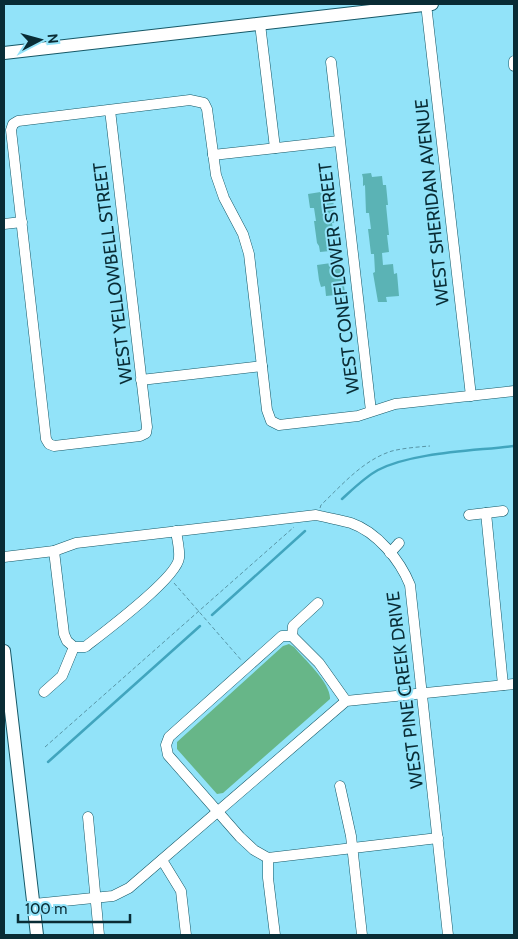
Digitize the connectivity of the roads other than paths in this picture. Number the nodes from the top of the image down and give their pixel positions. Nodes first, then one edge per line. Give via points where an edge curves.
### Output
1 (421, 4) edge
2 (432, 4) edge
3 (260, 24) junction
4 (4, 54) edge
5 (514, 61) edge
6 (331, 62) dead end
7 (514, 66) edge
8 (110, 110) junction
9 (339, 141) junction
10 (275, 148) junction
11 (213, 155) junction
12 (22, 222) junction
13 (4, 224) edge
14 (262, 366) junction
15 (141, 380) junction
16 (514, 391) edge
17 (470, 396) junction
18 (371, 411) junction
19 (503, 511) dead end
20 (486, 513) junction
21 (469, 514) dead end
22 (176, 531) junction
23 (399, 543) dead end
24 (54, 551) junction
25 (390, 553) junction
26 (4, 557) edge
27 (318, 603) dead end
28 (292, 636) junction
29 (74, 647) junction
30 (4, 651) edge
31 (514, 684) edge
32 (503, 685) junction
33 (44, 692) dead end
34 (421, 693) junction
35 (346, 701) junction
36 (340, 786) dead end
37 (218, 813) junction
38 (88, 817) dead end
39 (438, 838) junction
40 (352, 848) junction
41 (268, 858) junction
42 (162, 860) junction
43 (95, 898) junction
44 (34, 904) junction
45 (37, 935) edge
46 (99, 935) edge
47 (186, 935) edge
48 (275, 935) edge
49 (362, 935) edge
50 (448, 935) edge

1 - 2 main road
1 - 3 main road
1 - 17 street, WEST SHERIDAN AVENUE
3 - 4 main road
3 - 10 street
5 - 7 street
6 - 9 street, WEST CONEFLOWER STREET
8 - 11 street via 190,100 204,103
8 - 12 street via 18,120 13,124 11,130
8 - 15 street, WEST YELLOWBELL STREET
9 - 10 street
9 - 18 street, WEST CONEFLOWER STREET
10 - 11 street
11 - 14 street via 224,198 243,234 249,254
12 - 13 street
12 - 15 street, WEST YELLOWBELL STREET via 49,444 54,446 146,433
14 - 15 street
14 - 18 street via 267,410 271,421 279,425 358,416
16 - 17 street
17 - 18 street via 395,404
19 - 20 street
20 - 21 street
20 - 32 street
22 - 24 street, WEST PINE CREEK DRIVE via 76,542
22 - 25 street, WEST PINE CREEK DRIVE via 316,515 353,524 379,539
22 - 29 street via 179,558 168,576 85,647
23 - 25 street
24 - 26 street, WEST PINE CREEK DRIVE
24 - 29 street via 64,634
25 - 34 street, WEST PINE CREEK DRIVE via 410,585
27 - 28 street via 293,626
28 - 35 street via 319,663
28 - 37 street via 282,636 168,737 168,755
29 - 33 street via 62,676
30 - 44 main road
31 - 32 street
32 - 34 street
34 - 35 street
34 - 39 street, WEST PINE CREEK DRIVE
35 - 37 street
36 - 40 street
37 - 41 street via 254,850
37 - 42 street
38 - 43 street
39 - 40 street
39 - 50 street, WEST PINE CREEK DRIVE
40 - 41 street
40 - 49 street
41 - 48 street
42 - 43 street via 129,888 113,896
42 - 47 street via 181,891
43 - 44 street
43 - 46 street
44 - 45 main road

